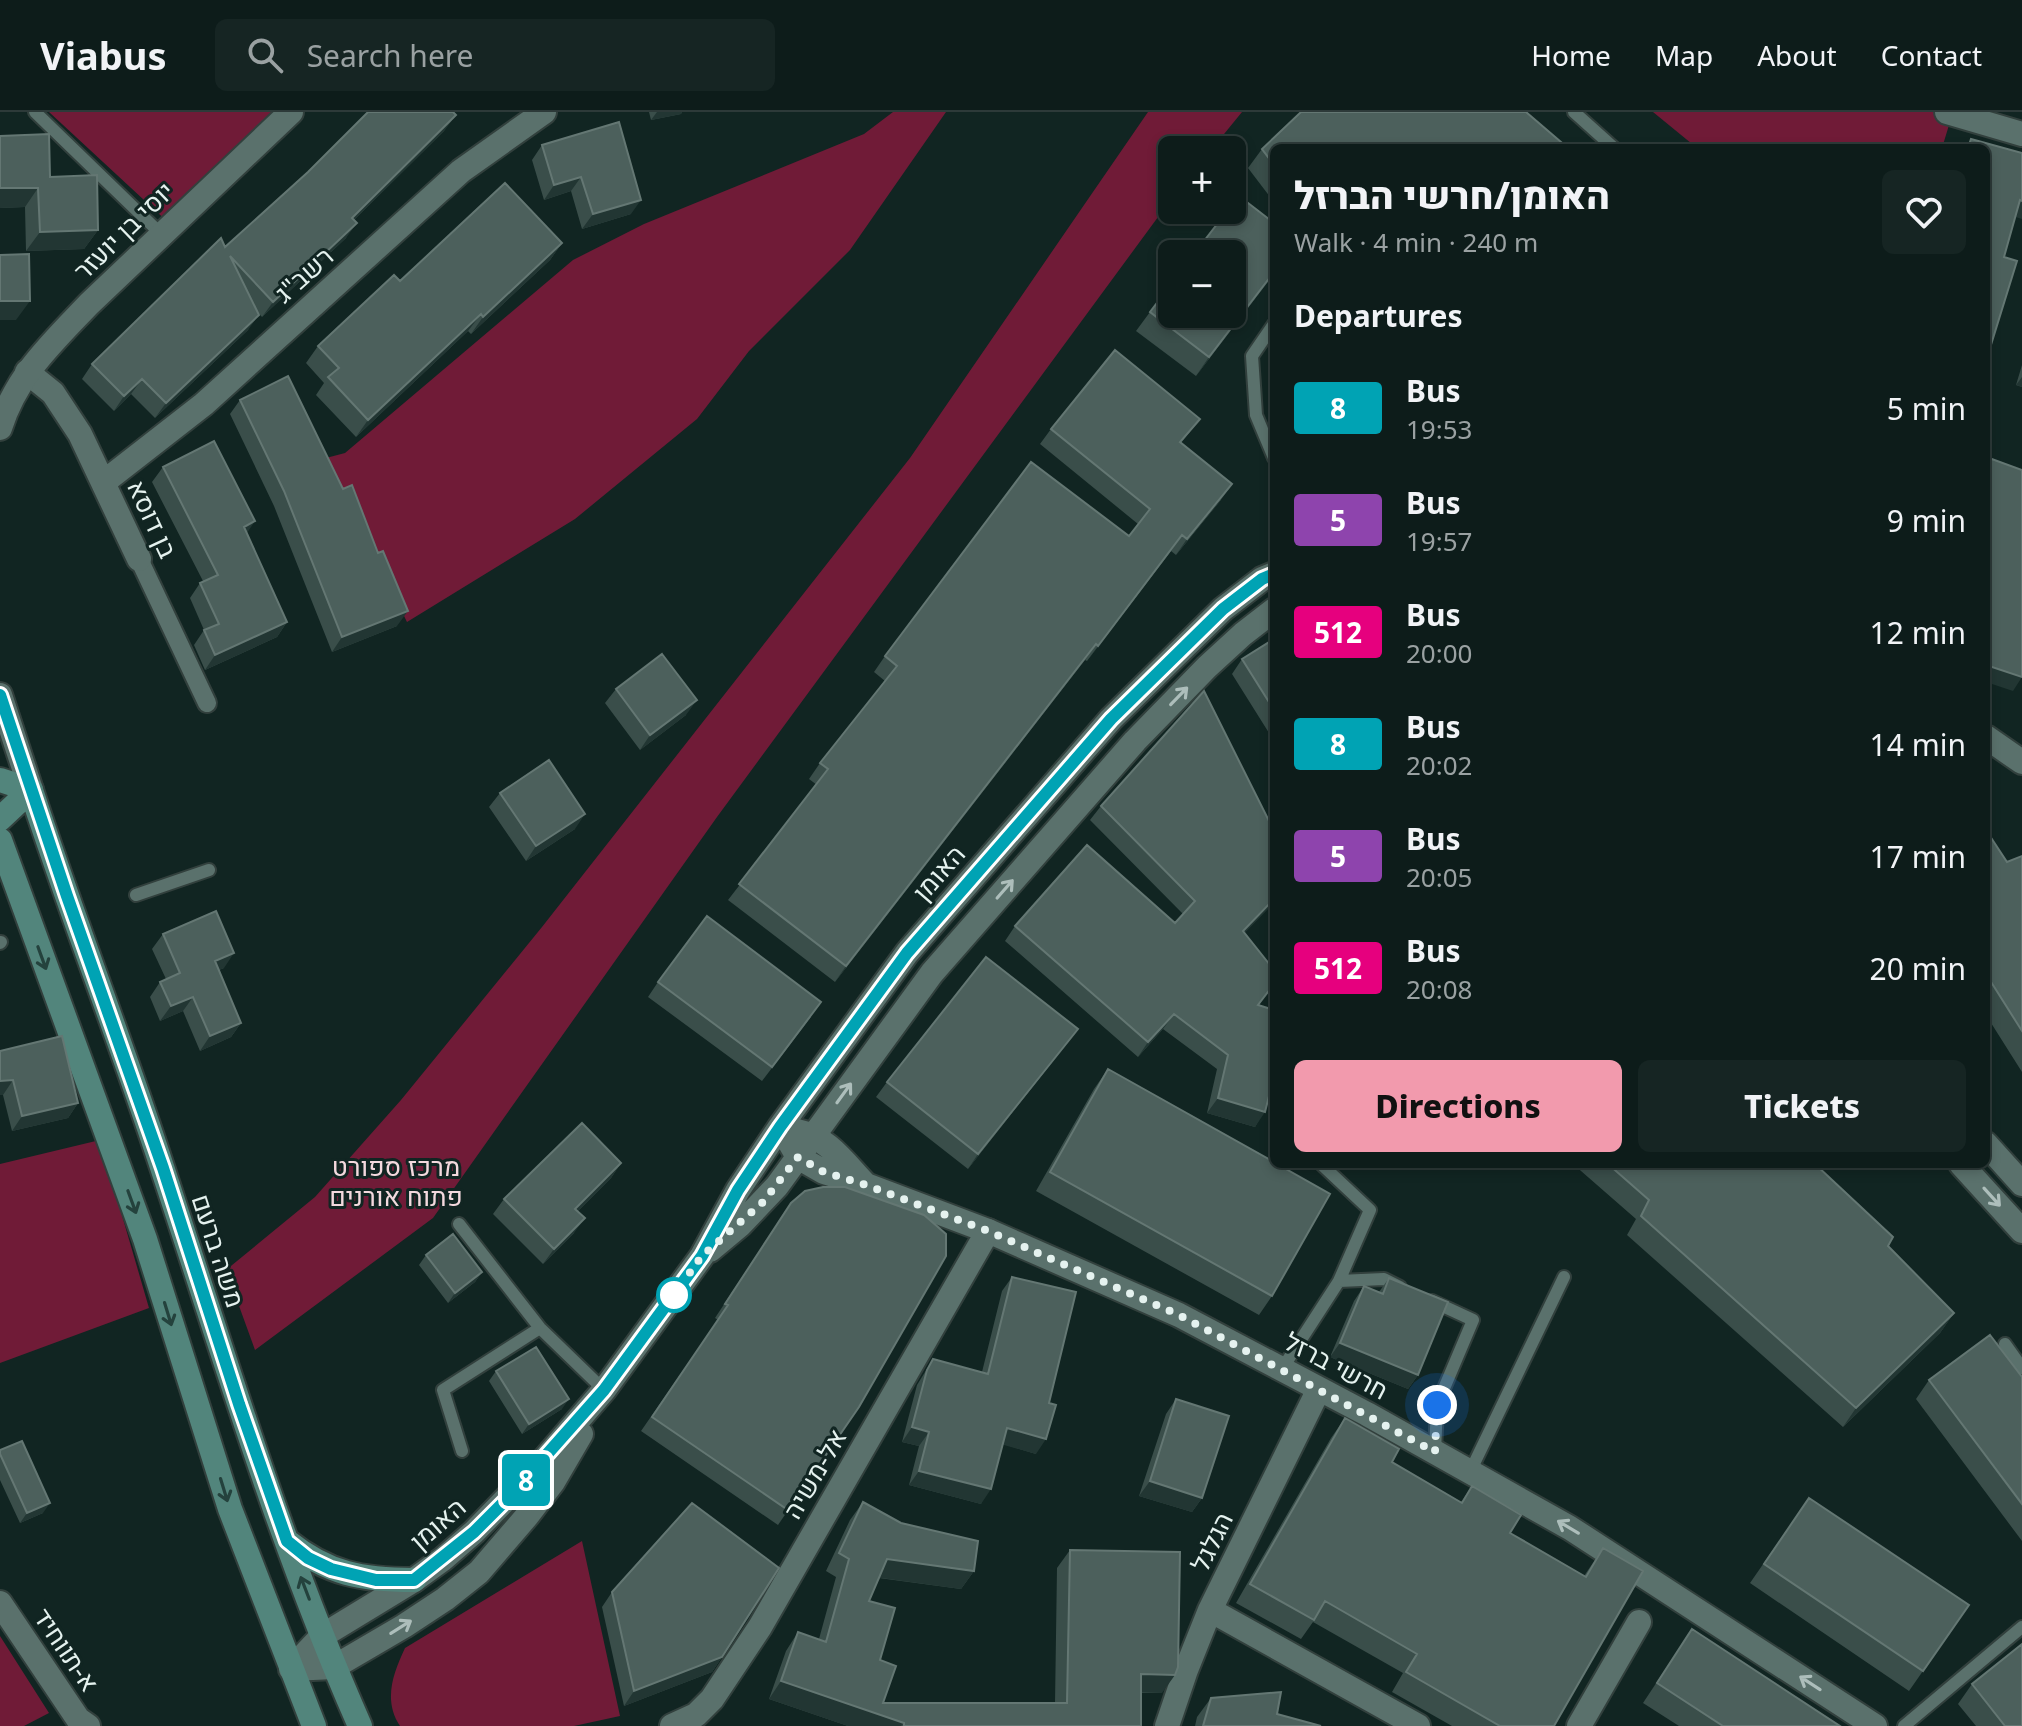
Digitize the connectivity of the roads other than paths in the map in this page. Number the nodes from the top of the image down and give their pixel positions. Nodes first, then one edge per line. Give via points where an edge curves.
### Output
1 (35, 112) edge
2 (291, 112) edge
3 (544, 112) edge
4 (1574, 112) edge
5 (1947, 112) edge
6 (2022, 134) edge
7 (1610, 144) edge
8 (161, 234) junction
9 (1270, 330) edge
10 (27, 372) junction
11 (4, 404) edge
12 (0, 428) edge
13 (1270, 448) edge
14 (104, 482) junction
15 (139, 559) joint
16 (1270, 576) edge
17 (1270, 613) edge
18 (0, 695) edge
19 (207, 703) dead end
20 (1990, 740) edge
21 (2022, 762) edge
22 (0, 780) edge
23 (31, 790) junction
24 (0, 819) edge
25 (0, 840) edge
26 (209, 870) dead end
27 (7, 879) edge
28 (136, 895) dead end
29 (780, 1127) junction
30 (814, 1134) junction
31 (1990, 1148) edge
32 (798, 1157) junction
33 (1325, 1168) edge
34 (1965, 1168) edge
35 (2022, 1184) edge
36 (866, 1185) junction
37 (459, 1224) dead end
38 (988, 1231) junction
39 (2022, 1231) edge
40 (702, 1256) junction
41 (1564, 1277) dead end
42 (1339, 1281) junction
43 (1409, 1291) edge
44 (1422, 1297) edge
45 (540, 1328) junction
46 (2005, 1344) dead end
47 (2022, 1368) edge
48 (1282, 1369) junction
49 (1319, 1389) junction
50 (604, 1390) junction
51 (462, 1451) dead end
52 (1435, 1452) junction
53 (1470, 1472) junction
54 (287, 1541) junction
55 (414, 1580) junction
56 (0, 1603) edge
57 (1210, 1610) junction
58 (1639, 1622) dead end
59 (2022, 1627) edge
60 (322, 1636) junction
61 (334, 1667) junction
62 (291, 1669) junction
63 (88, 1726) edge
64 (314, 1726) edge
65 (360, 1726) edge
66 (672, 1726) edge
67 (1167, 1726) edge
68 (1418, 1726) edge
69 (1579, 1726) edge
70 (1875, 1726) edge
71 (1904, 1726) edge

1 - 8 lane
2 - 8 street, יוסי בן יועזר
3 - 14 street, רשב"ג via 461,171 204,404
4 - 7 lane
5 - 6 street
8 - 10 street, יוסי בן יועזר
9 - 13 lane via 1252,356 1256,415
10 - 11 street, יוסי בן יועזר
10 - 14 street, בן דוסא via 53,393
11 - 12 street, יוסי בן יועזר
14 - 15 street, בן דוסא
15 - 19 street, בן דוסא
16 - 29 street, האומן via 1223,609 1111,719 907,953
30 -> 17 street, האומן via 962,938 1135,741
18 - 23 street
20 - 21 street
22 - 23 main road
23 - 24 main road
23 - 54 main road, משה ברעם
25 - 27 main road
26 - 28 lane
27 -> 62 main road via 145,1239 230,1509
29 - 30 street
29 - 32 street
29 - 40 street, האומן
30 - 32 street, האומן
30 - 36 street, חרשי ברזל
31 - 35 street
32 - 36 street, חרשי ברזל
32 - 40 street, האומן via 763,1202
33 - 42 lane via 1370,1210
34 -> 39 street
36 - 38 street, חרשי ברזל
37 - 45 lane
38 - 48 street, חרשי ברזל via 1179,1315
38 - 66 street, אל-משיה via 760,1627 712,1699 696,1715
40 - 50 street, האומן
41 - 53 lane
42 - 43 lane via 1384,1279
42 - 48 lane
44 - 52 lane via 1473,1320 1437,1405
45 - 50 lane
45 - 51 lane via 443,1390
46 - 47 lane
48 - 49 street, חרשי ברזל
49 - 52 street, חרשי ברזל
49 - 57 street, הגלגל
50 - 55 street, האומן via 510,1496
61 -> 50 street, האומן via 415,1619 479,1572 553,1482
52 - 53 street, חרשי ברזל
70 -> 53 street, חרשי ברזל via 1570,1528
54 - 55 main road via 331,1569 376,1580
60 -> 54 main road, משה ברעם
55 - 60 street, האומן
56 - 63 street, א-תווחיד via 78,1719
57 - 67 street, הגלגל
57 - 68 street
58 - 69 street
59 - 71 lane
60 - 61 main road, משה ברעם
60 - 62 street, האומן
61 - 62 street, האומן
61 - 65 main road, משה ברעם
62 - 64 main road

